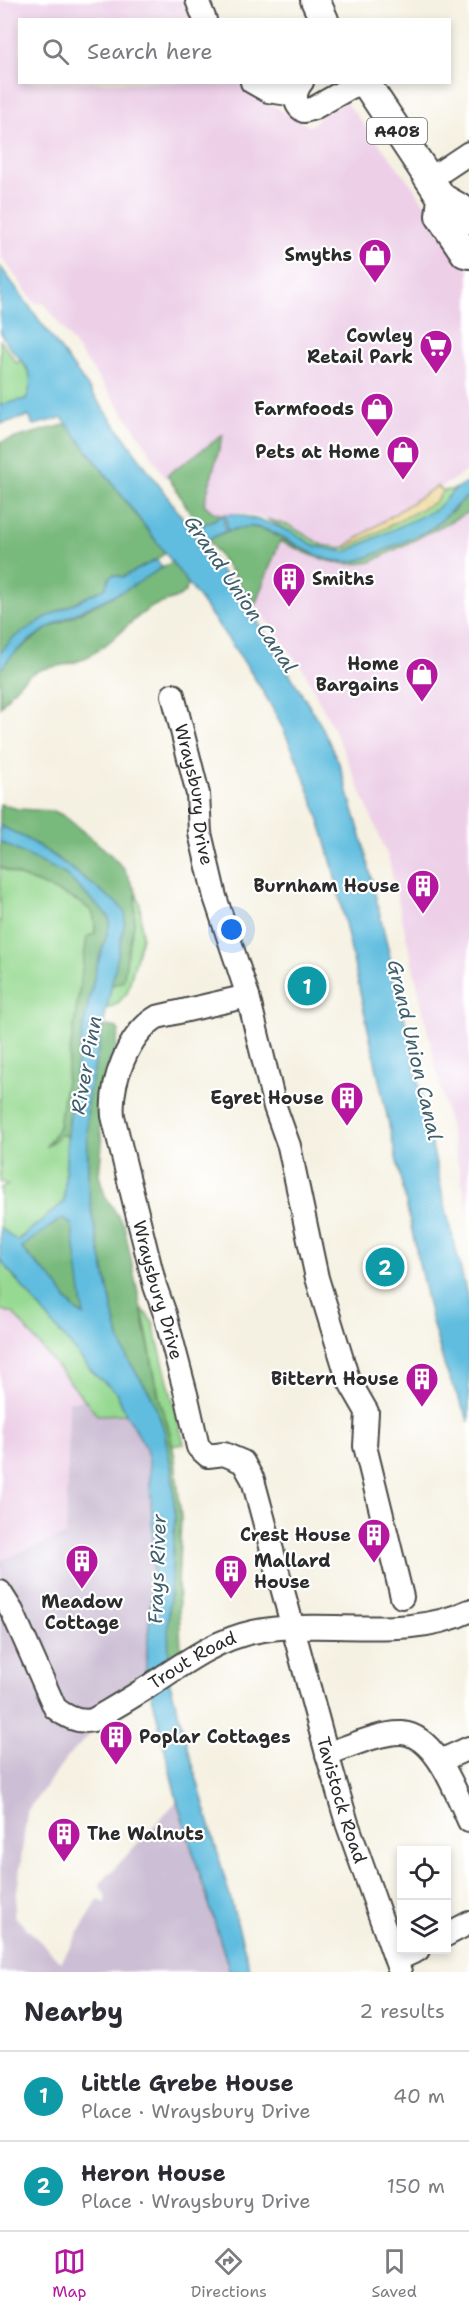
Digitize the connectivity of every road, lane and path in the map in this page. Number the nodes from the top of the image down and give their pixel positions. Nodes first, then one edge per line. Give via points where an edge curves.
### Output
1 (196, 0) edge
2 (315, 0) edge
3 (204, 18) edge
4 (323, 18) edge
5 (255, 84) edge
6 (356, 84) edge
7 (366, 84) edge
8 (299, 89) edge
9 (469, 153) edge
10 (436, 188) junction
11 (469, 219) edge
12 (469, 254) edge
13 (173, 695) dead end
14 (248, 996) junction
15 (0, 1592) edge
16 (402, 1597) dead end
17 (469, 1611) edge
18 (291, 1626) junction
19 (469, 1748) edge
20 (327, 1754) junction
21 (440, 1761) junction
22 (469, 1821) edge
23 (469, 1923) edge
24 (451, 1933) edge
25 (412, 1954) edge
26 (398, 1966) edge

1 - 3 street
2 - 4 main road
5 - 8 street via 267,91
6 - 8 street via 304,111 298,108
7 - 10 main road, A408
9 - 10 street
10 - 11 main road
10 - 12 main road, A408 via 440,216
13 - 14 street, Wraysbury Drive via 198,794 200,833 215,897
14 - 16 street, Wraysbury Drive via 275,1107 289,1146 317,1278 348,1379 367,1412 365,1446
14 - 18 street, Wraysbury Drive via 157,1017 146,1024 117,1078 112,1106 198,1447 208,1456 235,1457 248,1468
15 - 18 street, Trout Road via 55,1708 64,1716 90,1721 221,1642
17 - 18 street, Trout Road via 437,1624 418,1626
18 - 20 street, Tavistock Road
19 - 21 street
20 - 21 street via 403,1733 424,1743
20 - 26 street, Tavistock Road
21 - 22 street
23 - 24 street
25 - 26 street

